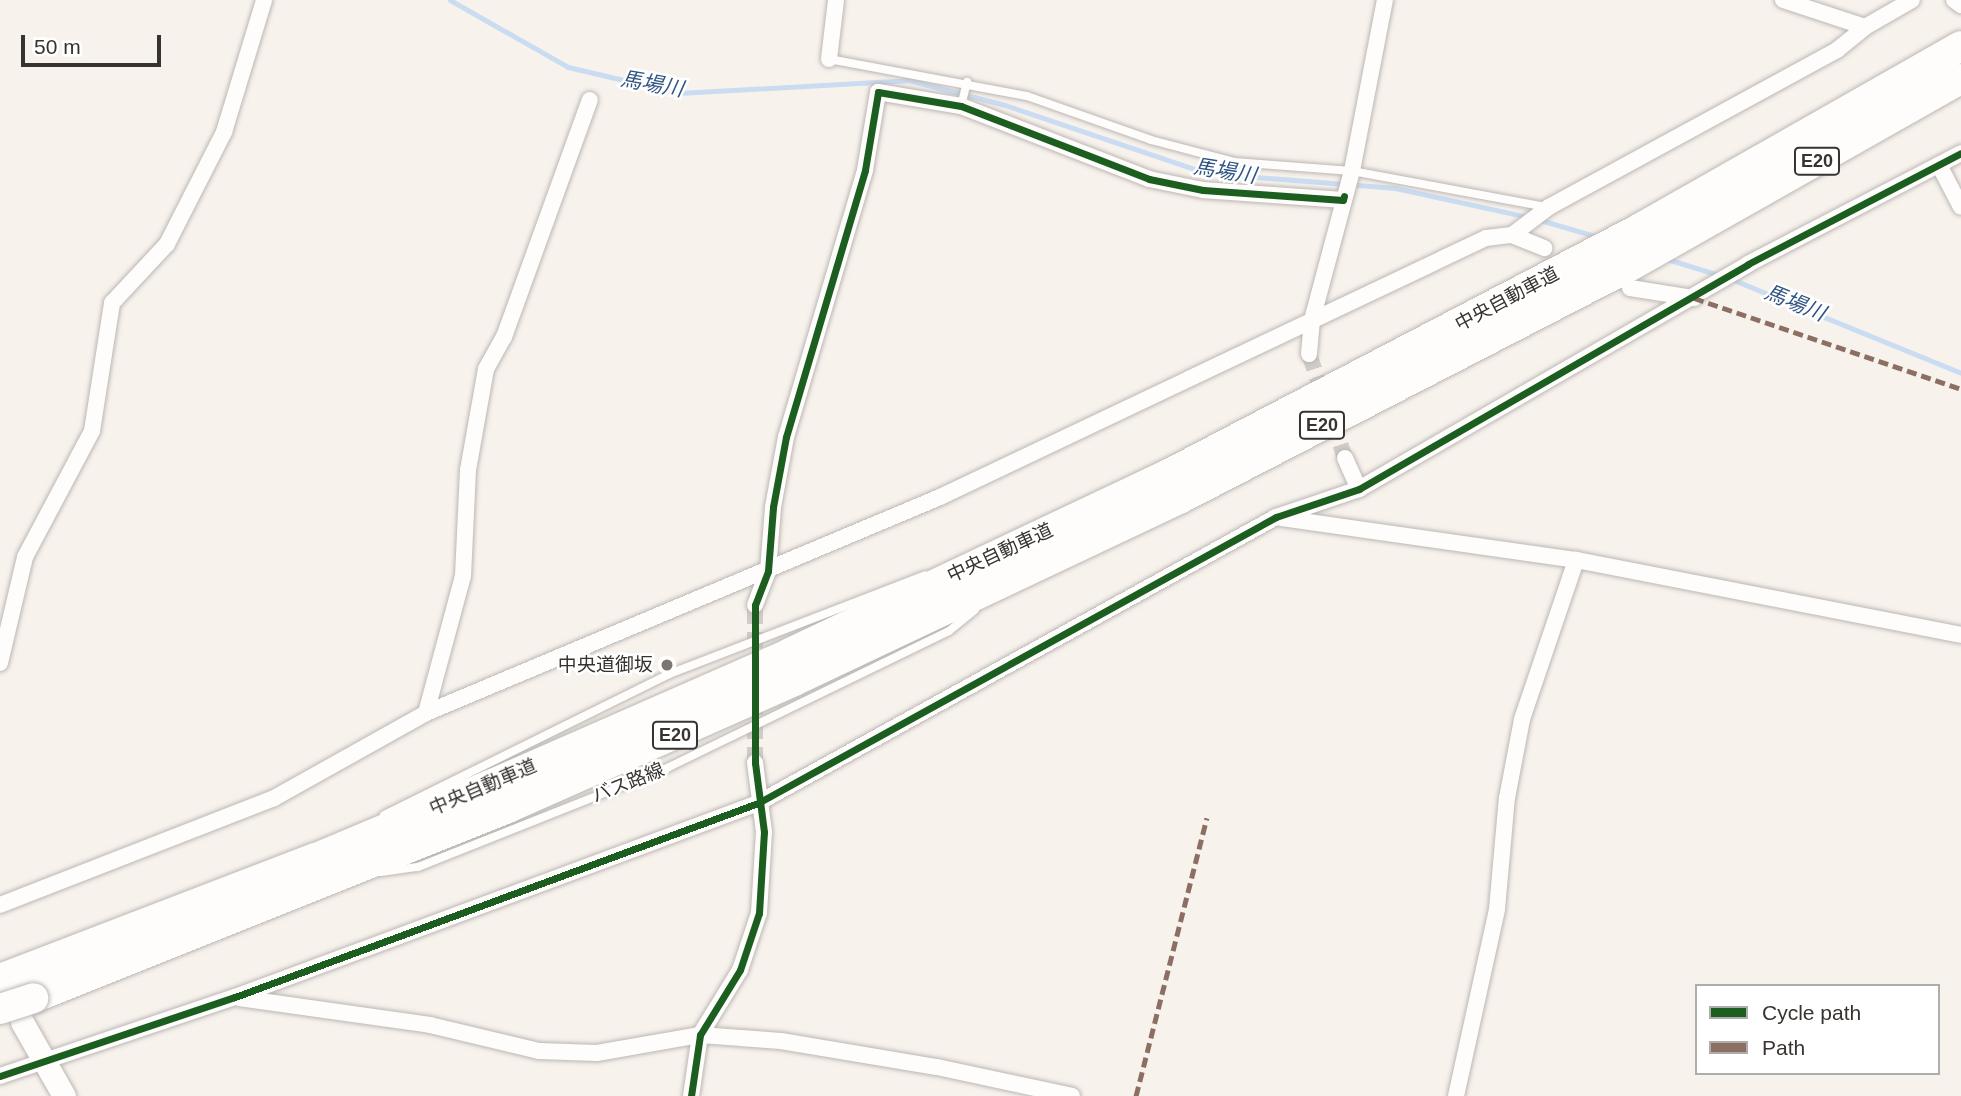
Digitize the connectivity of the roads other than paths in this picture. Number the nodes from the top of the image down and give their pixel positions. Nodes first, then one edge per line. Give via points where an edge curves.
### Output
1 (264, 0) edge
2 (836, 0) edge
3 (1385, 0) edge
4 (1783, 0) edge
5 (1912, 0) edge
6 (1954, 0) edge
7 (1961, 5) edge
8 (1865, 27) junction
9 (1961, 46) edge
10 (829, 59) joint
11 (1961, 79) edge
12 (966, 85) junction
13 (590, 100) dead end
14 (962, 104) junction
15 (1961, 153) edge
16 (1939, 165) junction
17 (1351, 173) junction
18 (1344, 198) junction
19 (1961, 207) edge
20 (1546, 210) junction
21 (1518, 230) junction
22 (1545, 248) dead end
23 (1627, 279) junction
24 (1694, 298) junction
25 (1312, 320) junction
26 (1309, 354) tunnel mouth
27 (1345, 458) tunnel mouth
28 (1359, 489) junction
29 (1276, 517) junction
30 (1576, 560) junction
31 (768, 572) junction
32 (755, 605) tunnel mouth
33 (1961, 635) edge
34 (0, 663) edge
35 (426, 713) junction
36 (755, 764) tunnel mouth
37 (758, 803) junction
38 (321, 869) junction
39 (0, 905) edge
40 (8, 976) edge
41 (234, 998) junction
42 (18, 1010) edge
43 (699, 1035) junction
44 (44, 1060) junction
45 (0, 1076) edge
46 (64, 1096) edge
47 (691, 1096) edge
48 (1072, 1096) edge
49 (1456, 1096) edge

1 - 34 street via 218,144 167,244 112,303 92,431 25,557
2 - 10 street
3 - 17 street
4 - 8 street
5 - 8 street
6 - 7 street
8 - 20 street via 1837,50
9 - 38 highway, 中央自動車道 / E20 via 1639,229 1254,431 790,653
10 - 12 lane
11 - 23 highway, 中央自動車道 / E20 via 1674,242
12 - 14 lane
12 - 17 lane via 1027,96 1151,140 1234,162
13 - 35 street via 504,337 486,369 468,470 463,576
14 - 18 street via 1149,179 1203,190
14 - 31 street via 878,92 865,170 786,437 773,508
15 - 16 street
16 - 19 street
16 - 24 street via 1738,270
17 - 18 street
17 - 20 lane
18 - 25 street
20 - 21 street
21 - 22 street
21 - 25 street via 1486,237
23 - 24 street
23 - 38 highway, 中央自動車道 / E20 via 1181,498 647,747
24 - 28 street
25 - 26 street
25 - 31 street via 1106,422
27 - 28 street
28 - 29 street
29 - 30 street
29 - 37 street
30 - 33 street
30 - 49 street via 1522,719 1507,798 1497,909
31 - 32 street
31 - 35 street
35 - 39 street via 274,798
36 - 37 street
37 - 41 street
37 - 43 street via 764,832 759,913 740,970
38 - 40 highway, 中央自動車道 / E20
38 - 42 highway, 中央自動車道 / E20
41 - 43 street via 353,1012 539,1051 597,1053
41 - 44 street
42 - 44 main road
43 - 47 street
43 - 48 street via 807,1045
44 - 45 street
44 - 46 main road

